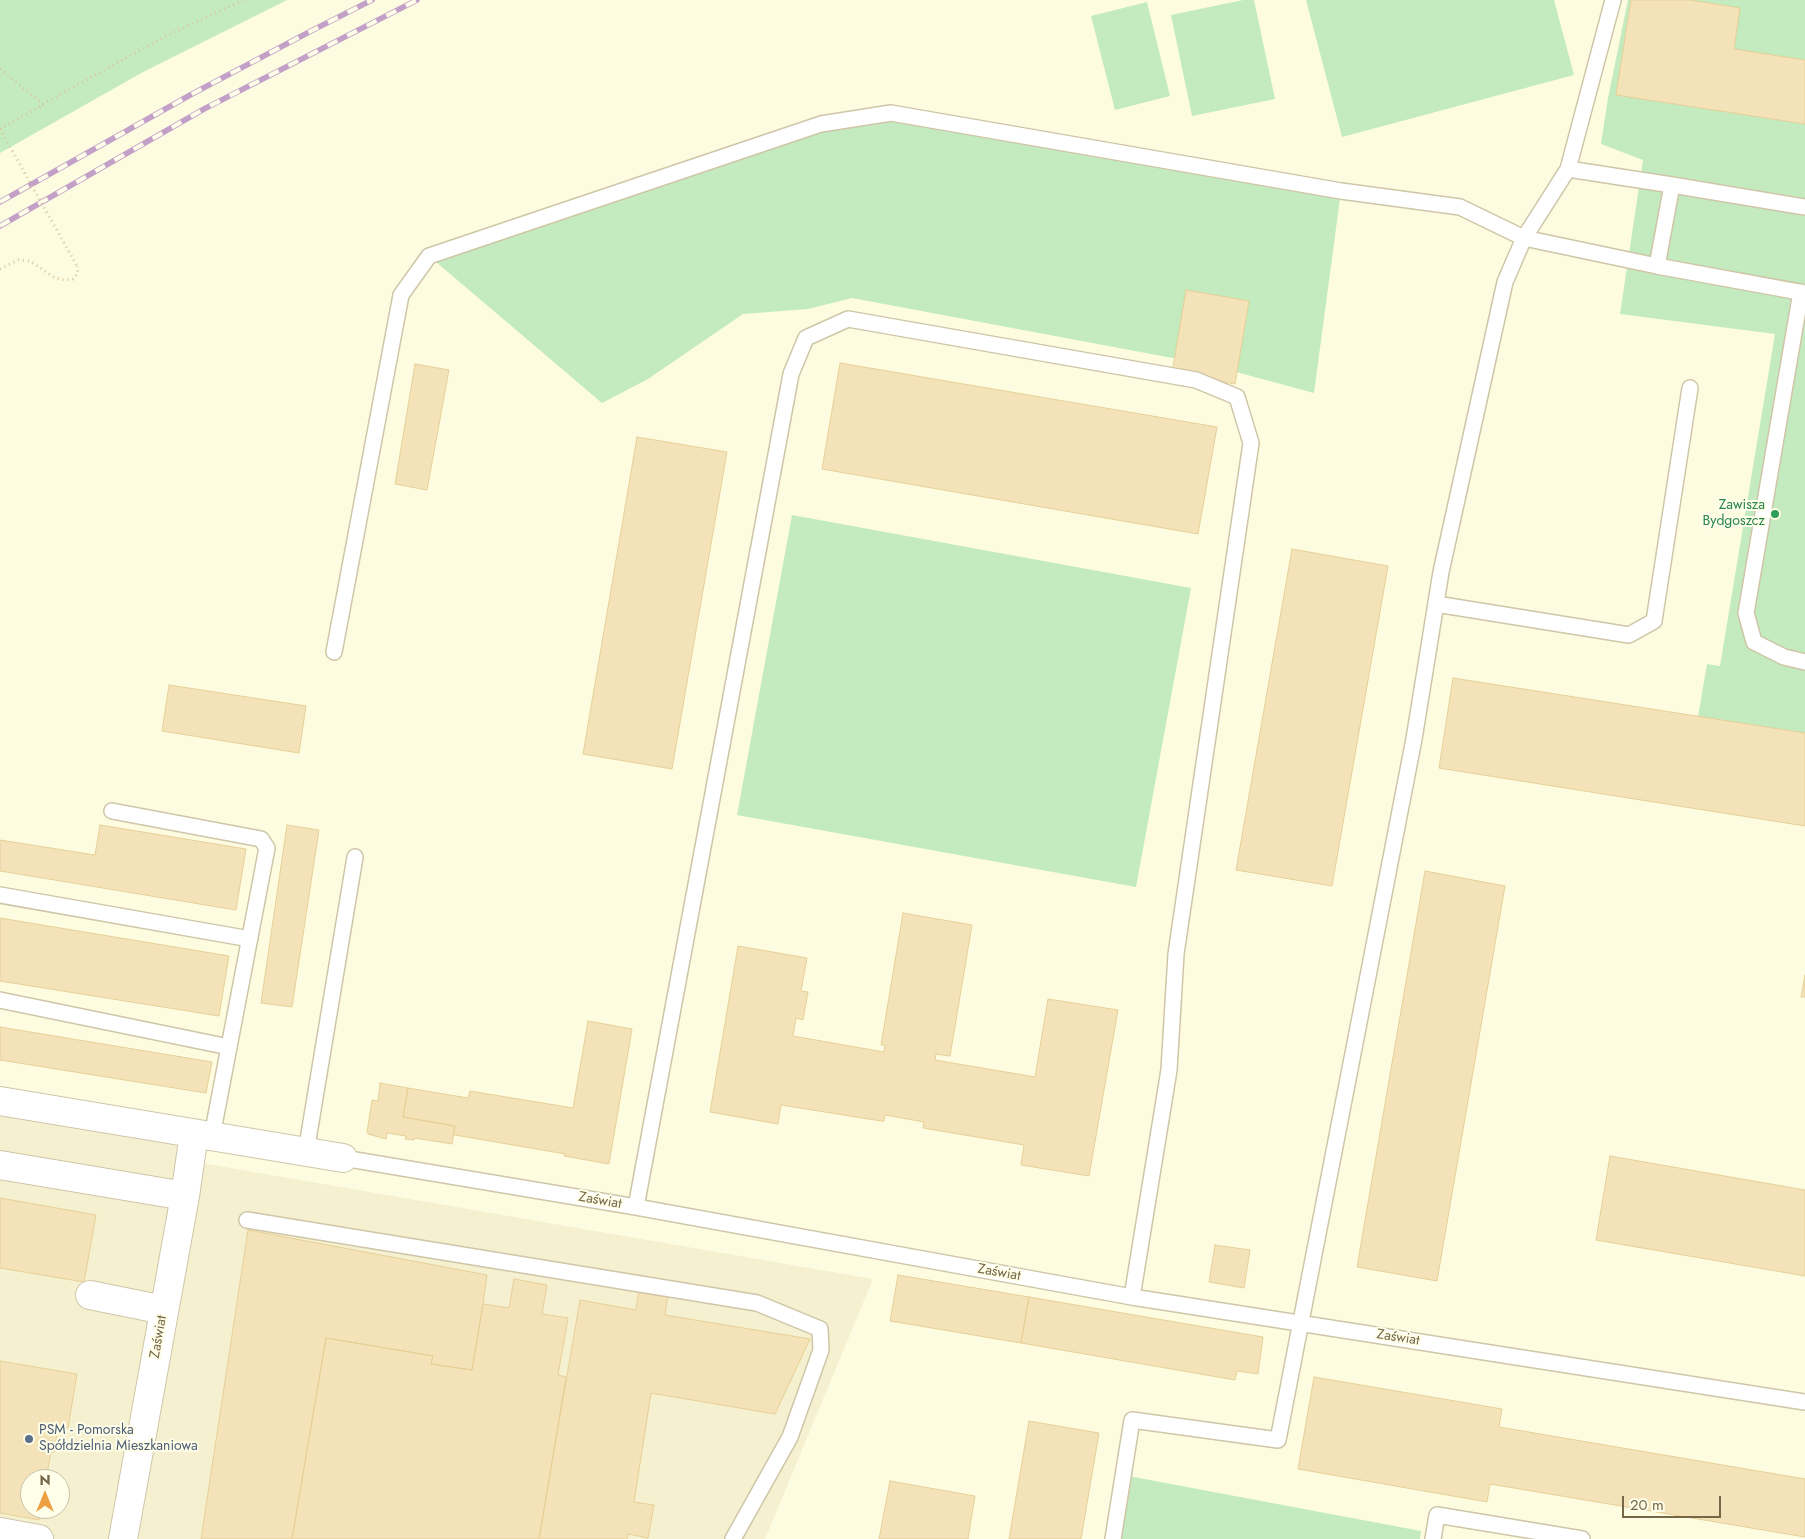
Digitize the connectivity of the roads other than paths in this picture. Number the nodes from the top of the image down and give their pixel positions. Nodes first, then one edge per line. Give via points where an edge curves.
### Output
1 (1613, 0) edge
2 (1568, 170) junction
3 (1672, 185) junction
4 (1805, 207) edge
5 (1524, 238) junction
6 (1657, 266) junction
7 (1803, 292) edge
8 (1690, 388) dead end
9 (1436, 604) junction
10 (334, 652) dead end
11 (1805, 662) edge
12 (112, 811) dead end
13 (356, 857) dead end
14 (0, 895) edge
15 (250, 939) junction
16 (0, 1000) edge
17 (229, 1047) junction
18 (0, 1101) edge
19 (203, 1135) junction
20 (306, 1152) junction
21 (343, 1158) joint
22 (0, 1165) edge
23 (185, 1196) junction
24 (636, 1207) junction
25 (247, 1220) dead end
26 (90, 1295) dead end
27 (1132, 1297) junction
28 (164, 1310) junction
29 (1300, 1322) junction
30 (1805, 1402) edge
31 (0, 1532) edge
32 (39, 1539) edge
33 (123, 1539) edge
34 (733, 1539) edge
35 (1113, 1539) edge
36 (1433, 1539) edge
37 (1582, 1539) edge

1 - 2 lane
2 - 3 lane
2 - 5 lane
3 - 4 lane
3 - 6 lane
5 - 6 lane
5 - 9 lane via 1505,282
5 - 10 lane via 1460,207 1341,191 891,113 821,124 429,256 401,295
6 - 7 lane
7 - 11 lane via 1746,613 1754,642 1784,657
8 - 9 lane via 1654,621 1629,635
9 - 29 lane via 1391,863
12 - 15 lane via 261,838 267,848
13 - 20 lane
14 - 15 lane
15 - 17 lane
16 - 17 lane
17 - 19 lane
18 - 19 street, Zaświat
19 - 20 street, Zaświat
19 - 23 street, Zaświat
20 - 21 street, Zaświat
21 - 24 lane, Zaświat
22 - 23 street
23 - 28 street, Zaświat
24 - 27 lane, Zaświat
24 - 27 lane via 791,374 806,338 848,319 1196,380 1237,397 1251,443 1176,954 1169,1070
25 - 34 lane via 757,1303 820,1329 821,1350 790,1437
26 - 28 street
27 - 29 lane, Zaświat
28 - 33 street, Zaświat
29 - 30 lane, Zaświat
29 - 35 lane via 1278,1440 1132,1420
31 - 32 street
36 - 37 lane via 1437,1515

